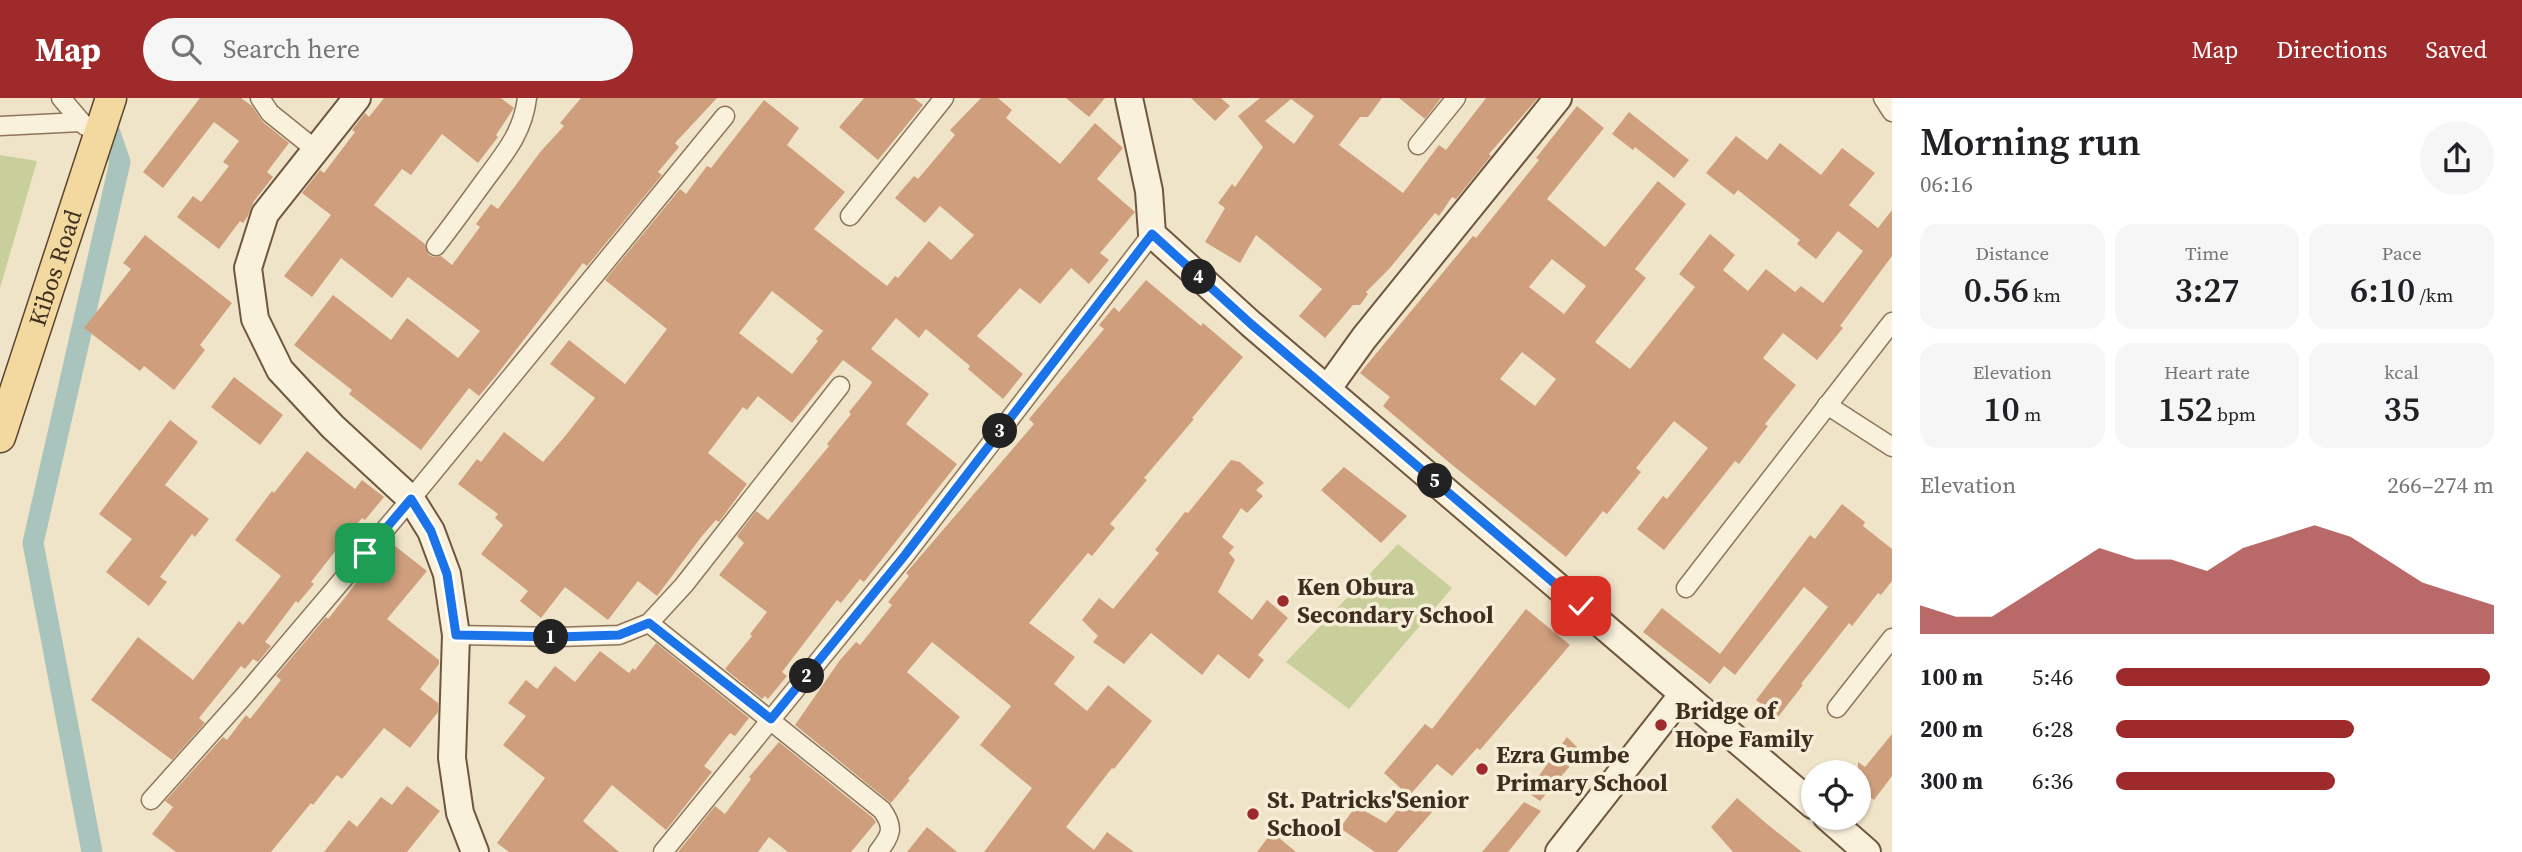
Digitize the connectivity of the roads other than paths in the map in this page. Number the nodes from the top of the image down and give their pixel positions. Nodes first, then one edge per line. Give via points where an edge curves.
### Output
1 (61, 98) edge
2 (111, 98) edge
3 (260, 98) edge
4 (357, 98) edge
5 (527, 98) edge
6 (944, 98) edge
7 (1129, 98) edge
8 (1456, 98) edge
9 (1558, 98) edge
10 (1883, 98) edge
11 (1892, 112) edge
12 (725, 116) dead end
13 (0, 126) edge
14 (93, 132) junction
15 (1418, 145) dead end
16 (316, 150) junction
17 (850, 216) dead end
18 (1152, 234) junction
19 (436, 246) dead end
20 (1892, 321) edge
21 (840, 386) dead end
22 (1328, 388) junction
23 (1828, 405) junction
24 (0, 438) edge
25 (1892, 447) edge
26 (411, 499) junction
27 (1686, 588) dead end
28 (649, 623) junction
29 (456, 635) junction
30 (1892, 638) edge
31 (1683, 694) junction
32 (1837, 708) dead end
33 (771, 719) junction
34 (1801, 795) edge
35 (151, 800) dead end
36 (1842, 830) edge
37 (475, 852) edge
38 (663, 852) edge
39 (878, 852) edge
40 (1559, 852) edge
41 (1867, 852) edge

1 - 14 street
2 - 14 main road, Kibos Road
3 - 16 street via 270,113
4 - 16 street
5 - 19 street via 521,125 505,155
6 - 17 street
7 - 18 street via 1149,191
8 - 15 street
9 - 22 street
10 - 11 street
12 - 26 street
13 - 14 street
14 - 24 main road, Kibos Road
16 - 26 street via 265,214 248,268 255,319 280,370
18 - 22 street
18 - 33 street via 905,555
20 - 23 street
21 - 28 street
22 - 31 street
23 - 25 street
23 - 27 street
26 - 29 street via 431,531 447,574
26 - 35 street
28 - 29 street via 619,635
28 - 33 street
29 - 37 street via 452,758 460,813
30 - 32 street
31 - 34 street
31 - 40 street
33 - 38 street
33 - 39 street via 882,810 890,821 890,831
36 - 41 street

